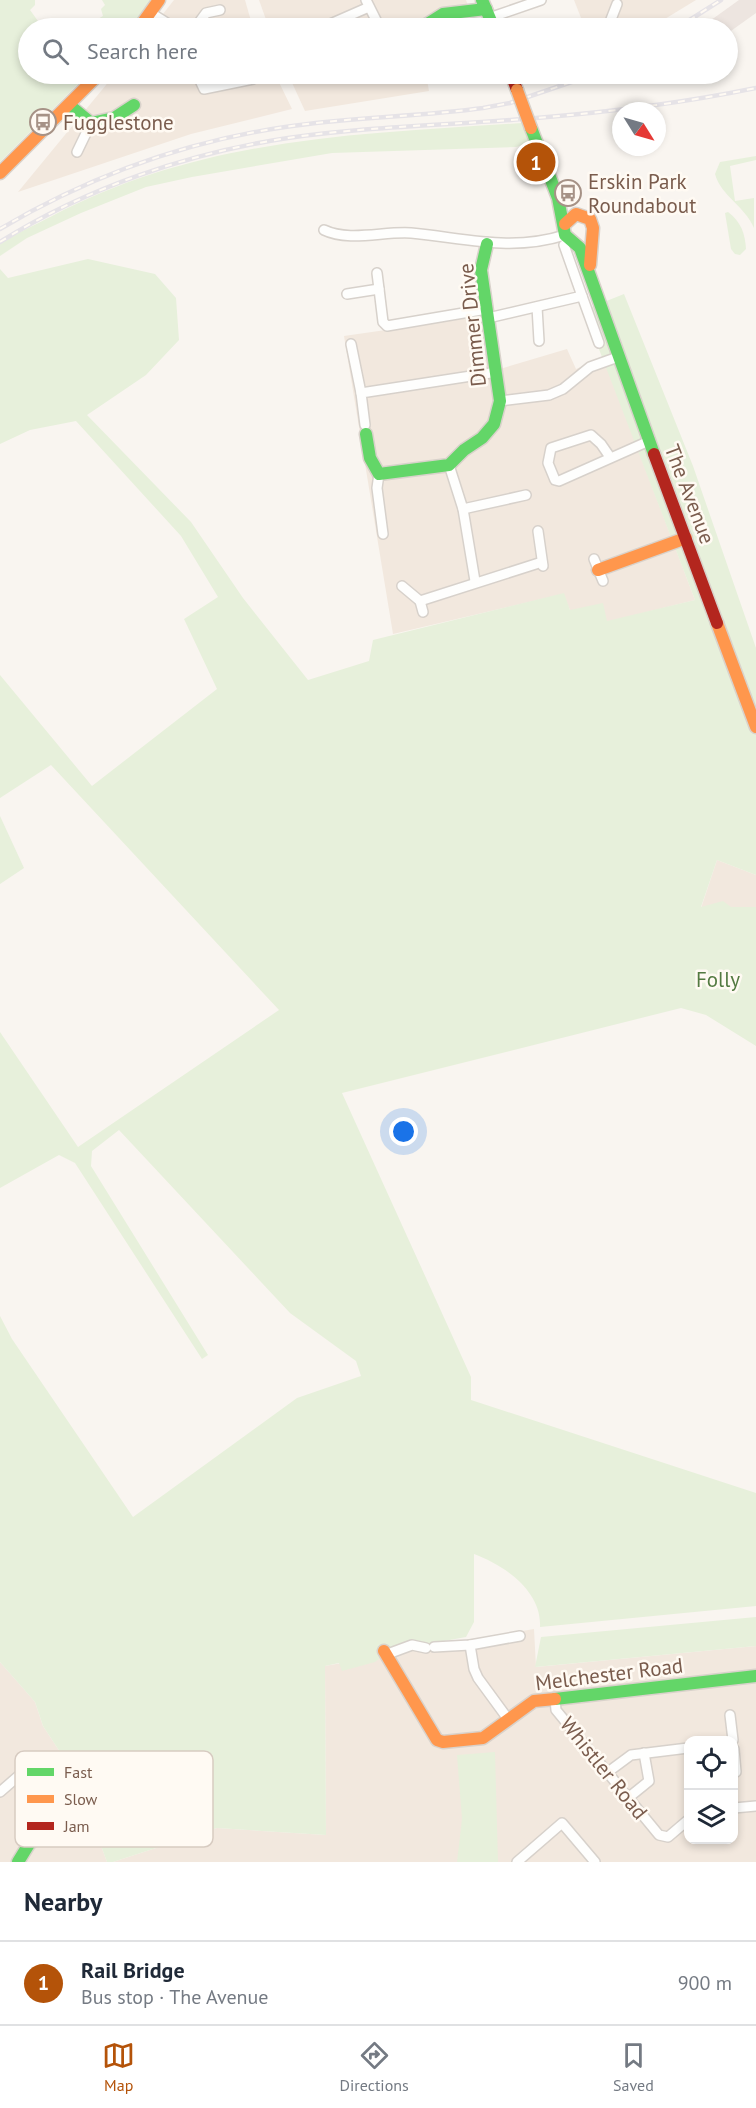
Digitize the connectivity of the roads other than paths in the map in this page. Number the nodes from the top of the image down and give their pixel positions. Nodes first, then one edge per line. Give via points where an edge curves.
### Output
1 (159, 0) edge
2 (541, 0) edge
3 (618, 1) edge
4 (368, 3) edge
5 (220, 10) dead end
6 (151, 13) junction
7 (488, 14) edge
8 (147, 18) edge
9 (159, 18) edge
10 (202, 18) edge
11 (340, 18) edge
12 (375, 18) edge
13 (437, 18) edge
14 (612, 18) edge
15 (89, 84) edge
16 (202, 84) edge
17 (228, 84) edge
18 (515, 84) edge
19 (69, 105) junction
20 (134, 105) dead end
21 (91, 123) junction
22 (77, 152) dead end
23 (0, 173) edge
24 (558, 198) junction
25 (576, 214) junction
26 (324, 230) dead end
27 (592, 234) junction
28 (568, 237) junction
29 (486, 244) junction
30 (377, 273) dead end
31 (590, 275) junction
32 (379, 289) junction
33 (347, 294) dead end
34 (582, 296) junction
35 (537, 307) junction
36 (488, 313) junction
37 (539, 341) dead end
38 (599, 343) dead end
39 (351, 344) dead end
40 (618, 357) junction
41 (497, 372) junction
42 (361, 393) junction
43 (500, 401) junction
44 (365, 429) joint
45 (649, 441) junction
46 (610, 457) junction
47 (449, 465) junction
48 (379, 474) junction
49 (526, 495) dead end
50 (463, 509) junction
51 (538, 531) dead end
52 (383, 534) dead end
53 (686, 538) junction
54 (598, 570) dead end
55 (476, 581) junction
56 (402, 586) dead end
57 (420, 600) junction
58 (423, 612) dead end
59 (756, 727) edge
60 (520, 1636) dead end
61 (470, 1645) junction
62 (384, 1653) joint
63 (756, 1676) edge
64 (555, 1699) junction
65 (730, 1715) dead end
66 (508, 1719) junction
67 (733, 1736) edge
68 (684, 1748) edge
69 (644, 1753) junction
70 (608, 1772) junction
71 (15, 1780) edge
72 (0, 1792) edge
73 (628, 1798) junction
74 (756, 1806) edge
75 (738, 1808) edge
76 (684, 1823) edge
77 (27, 1847) edge
78 (18, 1862) edge
79 (517, 1862) edge
80 (595, 1862) edge

1 - 6 main road
2 - 7 street
3 - 14 street
4 - 11 street
4 - 12 street
5 - 10 street via 206,13
6 - 8 main road
6 - 9 street
7 - 13 main road via 443,14
15 - 19 main road
16 - 17 street via 204,89
18 - 24 main road, The Avenue, bridge
19 - 21 main road
19 - 23 main road
20 - 21 main road via 112,121
21 - 22 street
24 - 25 main road, The Avenue
24 - 28 main road, The Avenue
25 - 27 main road, The Avenue via 590,219
25 - 28 main road
26 - 29 street via 340,235 413,234
27 - 28 main road via 586,241
27 - 31 main road, The Avenue
28 - 29 street
28 - 31 main road, The Avenue
28 - 34 street
29 - 36 main road, Dimmer Drive via 481,270
30 - 32 street
31 - 40 main road, The Avenue
32 - 33 street
32 - 36 street via 383,322 387,326
34 - 35 street
34 - 38 street
35 - 36 street
35 - 37 street
36 - 41 main road, Dimmer Drive
39 - 42 street
40 - 43 street via 590,367 549,395
40 - 45 main road, The Avenue
41 - 42 street
41 - 43 main road, Dimmer Drive
42 - 44 street
43 - 47 main road via 488,432
44 - 48 main road via 370,458
45 - 46 street
45 - 53 main road, The Avenue
46 - 46 street via 593,436 587,436 551,448 549,468 560,482 605,463
47 - 48 main road
47 - 50 street
48 - 52 street
49 - 50 street
50 - 55 street
51 - 55 street via 542,565
53 - 54 main road
53 - 59 main road, The Avenue
55 - 57 street
56 - 57 street
57 - 58 street
60 - 61 street
61 - 62 street via 412,1645
61 - 66 street via 478,1678
62 - 66 main road, Melchester Road via 437,1740 483,1738
63 - 64 main road, Melchester Road
64 - 66 main road, Melchester Road via 528,1704
64 - 70 street, Whistler Road via 556,1710
65 - 67 street
68 - 69 street
69 - 70 street via 631,1755
69 - 73 street via 649,1781
70 - 73 street, Whistler Road
71 - 72 street
73 - 76 street, Whistler Road via 659,1835 668,1837
74 - 75 street
77 - 78 main road
79 - 80 street via 562,1822

